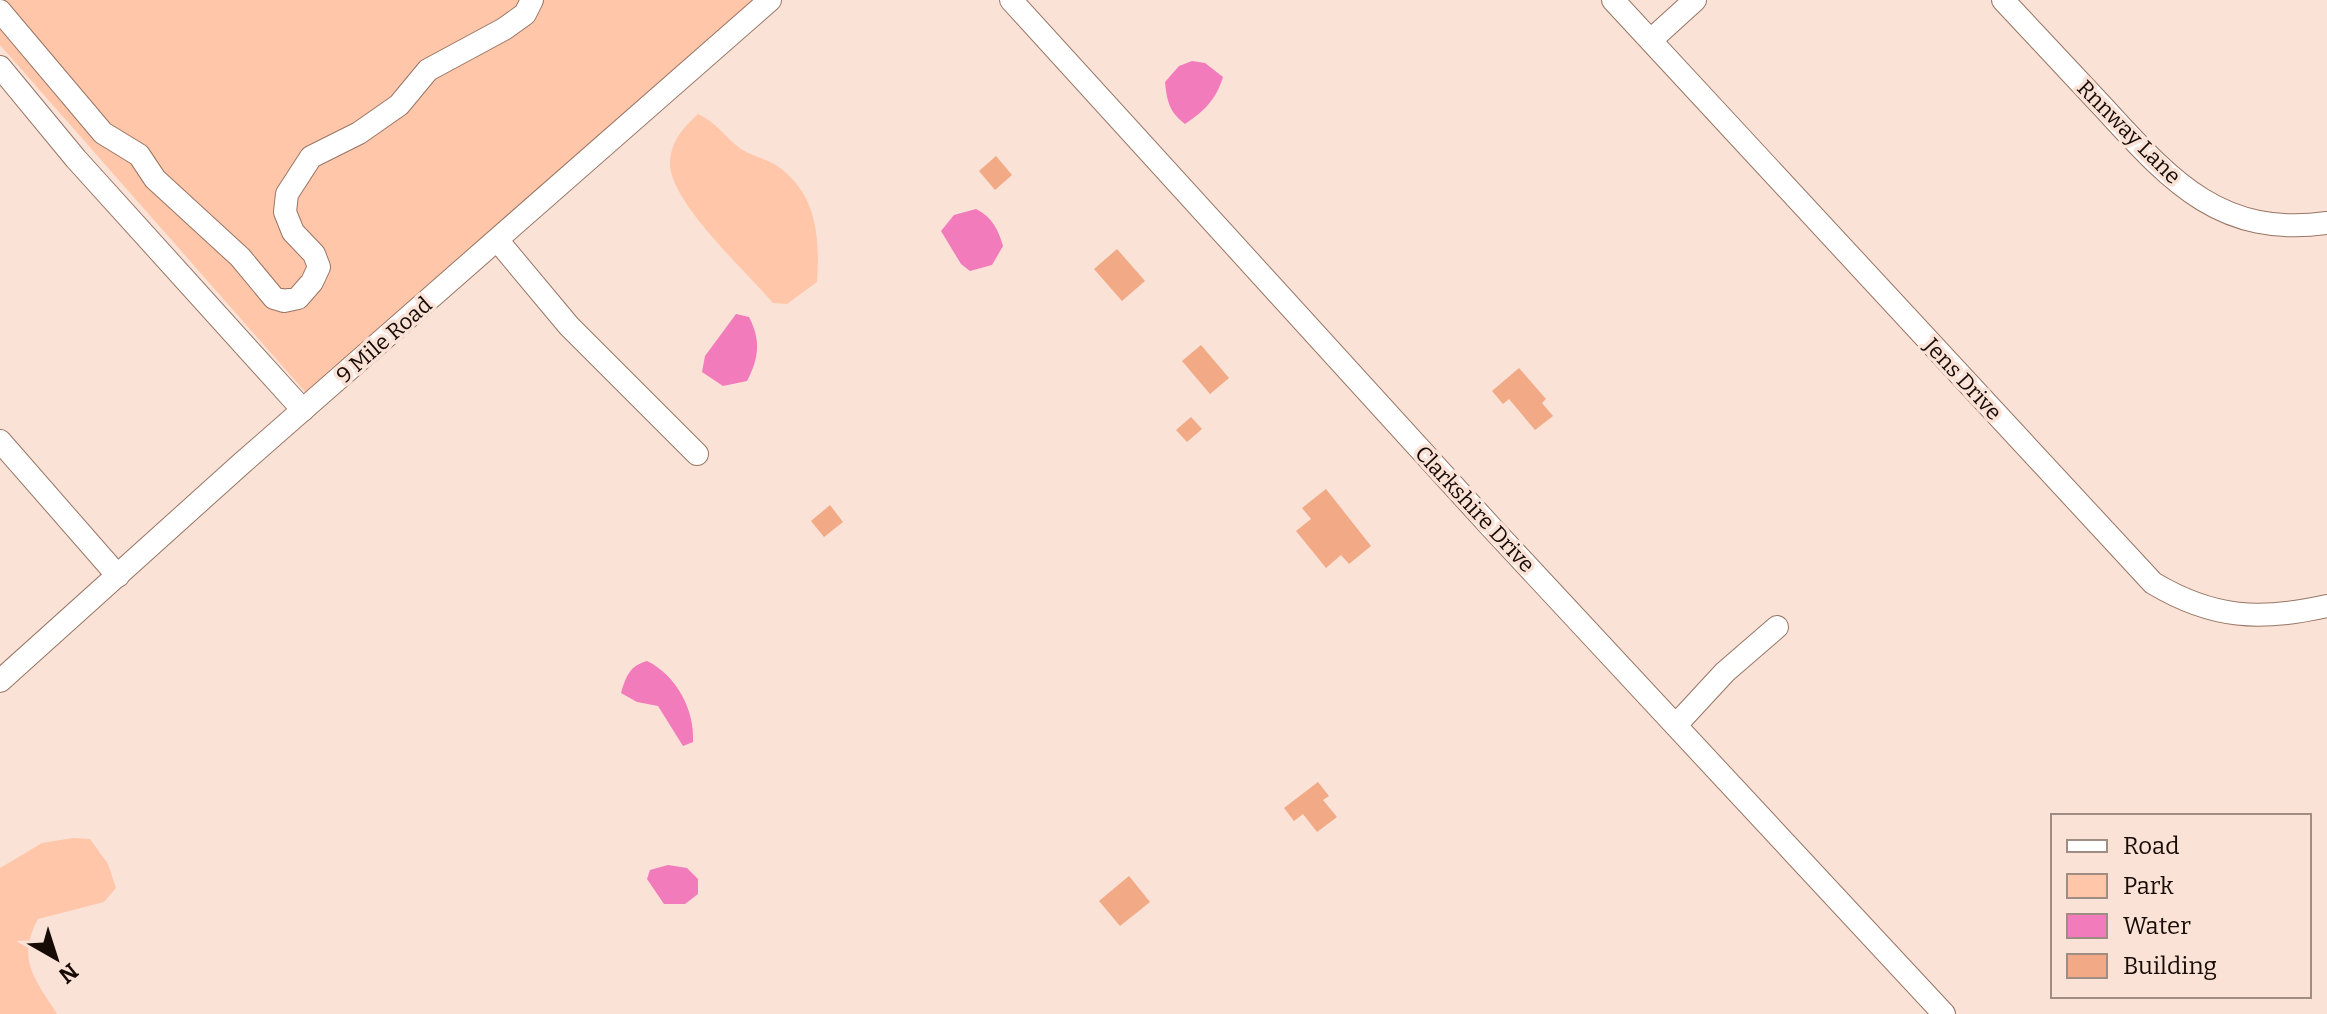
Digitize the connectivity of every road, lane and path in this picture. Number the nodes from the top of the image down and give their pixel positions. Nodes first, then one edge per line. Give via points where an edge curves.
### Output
1 (532, 0) edge
2 (770, 0) edge
3 (1011, 0) edge
4 (1613, 0) edge
5 (1695, 0) edge
6 (2003, 0) edge
7 (0, 11) edge
8 (1651, 40) junction
9 (0, 67) edge
10 (2327, 223) edge
11 (498, 241) junction
12 (303, 410) junction
13 (0, 441) edge
14 (697, 454) dead end
15 (118, 576) junction
16 (2327, 606) edge
17 (1777, 627) dead end
18 (0, 681) edge
19 (1676, 725) junction
20 (1944, 1014) edge

1 - 7 street via 525,14 504,29 428,70 399,105 311,157 287,194 285,212 319,267 298,298 284,301 274,298 240,257 155,179 139,155 103,133
2 - 11 street, 9 Mile Road
3 - 19 street, Clarkshire Drive
4 - 8 street, Jens Drive
5 - 8 street
6 - 10 street, Rnnway Lane via 2169,179 2205,201 2256,221
8 - 16 street, Jens Drive via 2153,583 2184,601 2246,615
9 - 12 street
11 - 12 street, 9 Mile Road
11 - 14 street via 569,326
12 - 15 street, 9 Mile Road
13 - 15 street
15 - 18 street, 9 Mile Road
17 - 19 street
19 - 20 street, Clarkshire Drive

